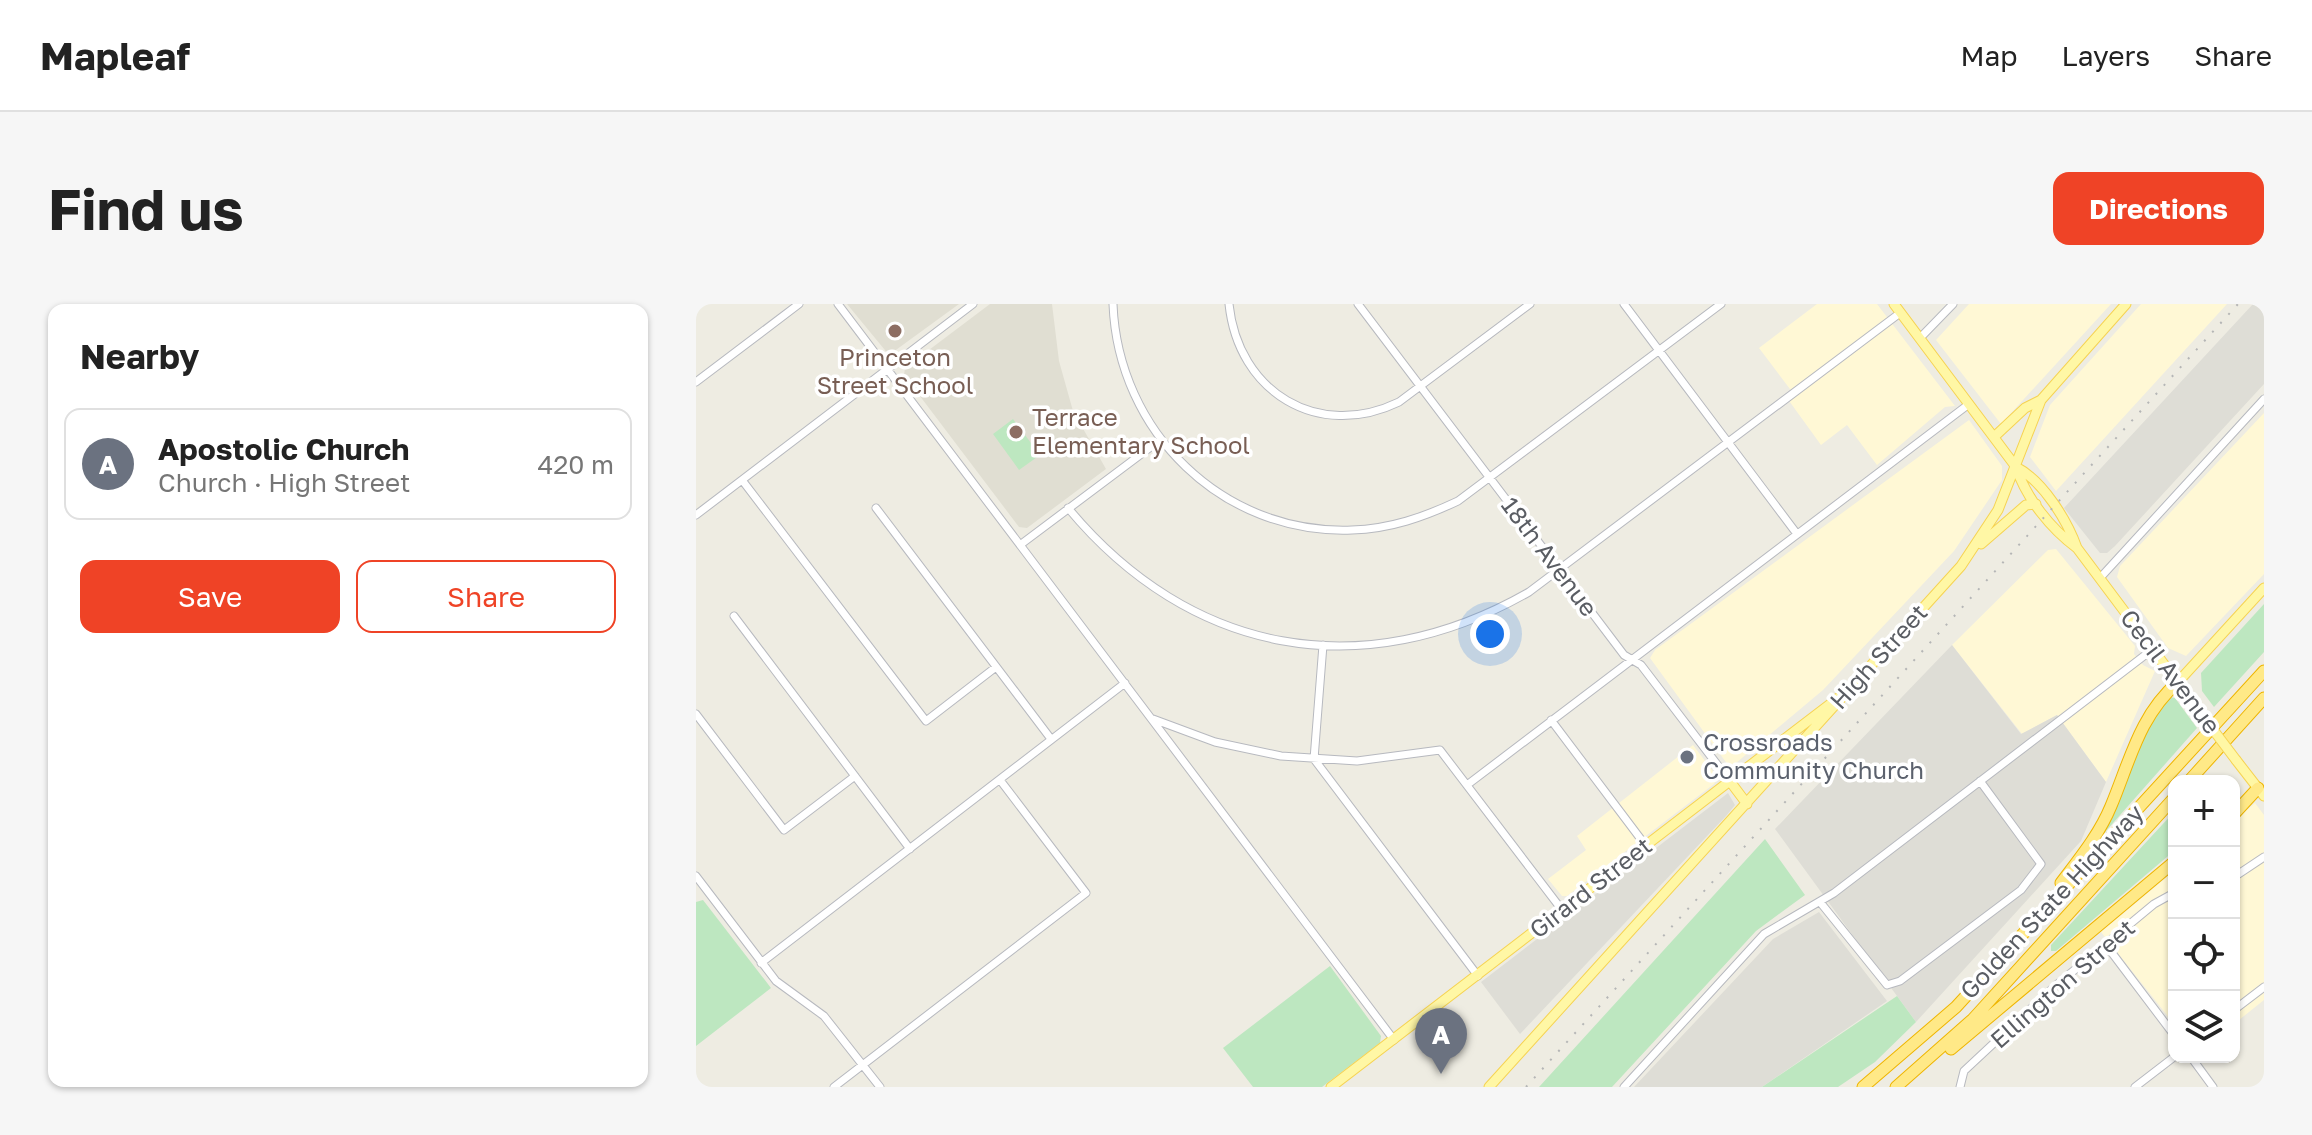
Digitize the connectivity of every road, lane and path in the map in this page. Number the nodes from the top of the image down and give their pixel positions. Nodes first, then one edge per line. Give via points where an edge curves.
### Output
1 (799, 304) edge
2 (838, 304) edge
3 (973, 304) edge
4 (1113, 304) edge
5 (1229, 304) edge
6 (1358, 304) edge
7 (1530, 304) edge
8 (1624, 304) edge
9 (1721, 304) edge
10 (1953, 304) edge
11 (2126, 304) edge
12 (1897, 308) edge
13 (1920, 338) junction
14 (1659, 351) junction
15 (887, 369) junction
16 (696, 382) edge
17 (1421, 387) junction
18 (2264, 399) edge
19 (2041, 400) junction
20 (1969, 404) junction
21 (1994, 437) junction
22 (1160, 440) junction
23 (1727, 441) junction
24 (2016, 467) junction
25 (1490, 479) junction
26 (742, 480) junction
27 (2036, 504) junction
28 (876, 508) dead end
29 (1068, 508) junction
30 (696, 515) edge
31 (1797, 534) junction
32 (1020, 545) junction
33 (1974, 547) junction
34 (2077, 548) junction
35 (1559, 571) junction
36 (2100, 578) junction
37 (2264, 588) edge
38 (734, 616) dead end
39 (1323, 645) junction
40 (2153, 649) junction
41 (1632, 659) junction
42 (996, 667) junction
43 (2264, 671) edge
44 (2178, 682) junction
45 (1125, 683) junction
46 (1850, 690) junction
47 (2264, 698) edge
48 (696, 714) edge
49 (1151, 718) junction
50 (1551, 720) junction
51 (1051, 739) junction
52 (1314, 759) junction
53 (2194, 775) edge
54 (855, 776) junction
55 (1000, 780) junction
56 (1729, 780) junction
57 (1980, 781) junction
58 (1467, 785) junction
59 (2262, 788) edge
60 (1747, 804) junction
61 (2168, 805) edge
62 (2240, 808) edge
63 (1646, 846) junction
64 (910, 849) junction
65 (2264, 857) edge
66 (2168, 867) edge
67 (2240, 873) edge
68 (696, 876) edge
69 (705, 888) junction
70 (696, 894) edge
71 (2168, 896) edge
72 (1820, 902) junction
73 (1562, 910) junction
74 (2020, 936) junction
75 (2106, 945) junction
76 (761, 963) junction
77 (1478, 976) junction
78 (2264, 987) edge
79 (2240, 1005) edge
80 (2168, 1027) edge
81 (1394, 1040) junction
82 (2168, 1062) edge
83 (2195, 1063) edge
84 (863, 1065) junction
85 (846, 1083) edge
86 (1900, 1084) edge
87 (1960, 1085) edge
88 (834, 1087) edge
89 (880, 1087) edge
90 (1331, 1087) edge
91 (1489, 1087) edge
92 (1624, 1087) edge
93 (1863, 1087) edge
94 (2135, 1087) edge
95 (2213, 1087) edge

1 - 16 street
2 - 15 street
3 - 15 street
4 - 22 street via 1125,374
5 - 17 street via 1235,336 1251,369 1287,402 1355,416 1379,411
6 - 17 street, 18th Avenue
7 - 17 street
8 - 14 street
9 - 14 street
10 - 13 street
11 - 19 main road, High Street
12 - 13 main road, Cecil Avenue
12 - 23 street
13 - 20 main road, Cecil Avenue
14 - 23 street
14 - 25 street
15 - 26 street
15 - 32 street
17 - 25 street, 18th Avenue
18 - 36 street
19 - 21 main road
19 - 24 main road, High Street
20 - 21 main road, Cecil Avenue
20 - 31 street
21 - 24 main road, Cecil Avenue
22 - 25 street via 1196,478 1229,501 1279,522 1317,530 1354,530 1425,516
22 - 29 street
23 - 31 street
23 - 35 street
24 - 27 main road, Cecil Avenue
24 - 33 main road, High Street via 1998,510
24 - 34 main road, Cecil Avenue via 2029,474 2069,527
25 - 35 street, 18th Avenue
26 - 30 street
26 - 42 street via 926,721
27 - 33 main road via 2026,505
27 - 34 main road, Cecil Avenue via 2060,536
28 - 42 street
29 - 32 street
29 - 39 street via 1120,564 1194,612 1256,635
31 - 41 street
32 - 45 street
33 - 46 main road, High Street
34 - 36 main road, Cecil Avenue
35 - 39 street via 1497,610 1428,636
35 - 41 street, 18th Avenue
36 - 40 main road, Cecil Avenue
37 - 44 main road
38 - 54 street
39 - 52 street
40 - 44 main road, Cecil Avenue
40 - 57 street
41 - 50 street
41 - 56 street, 18th Avenue
42 - 51 street
43 - 74 highway, Golden State Highway
44 - 59 main road, Cecil Avenue, bridge
44 - 74 highway via 2139,731 2092,842
45 - 49 street
45 - 51 street
46 - 56 main road, Girard Street
46 - 60 main road, High Street
47 - 53 highway
48 - 54 street via 784,830
49 - 52 street via 1236,747
49 - 81 street
50 - 58 street
50 - 63 street
51 - 55 street
52 - 58 street via 1357,761 1440,750
52 - 77 street
54 - 64 street
55 - 64 street
55 - 84 street via 1086,893
56 - 60 main road, 18th Avenue
56 - 63 main road, Girard Street
57 - 72 street
57 - 72 street via 2041,864 2021,890 1900,981 1887,985
58 - 73 street
59 - 62 highway
60 - 91 main road, High Street
61 - 86 highway, Golden State Highway via 1973,1019
63 - 73 main road, Girard Street
64 - 76 street
65 - 67 street
66 - 86 highway via 1964,1039
68 - 69 street
69 - 70 street
69 - 76 street
71 - 75 street, Ellington Street
72 - 92 street via 1764,934
73 - 77 main road, Girard Street
74 - 93 highway, Golden State Highway via 1926,1036
75 - 80 street
75 - 87 street, Ellington Street via 1964,1071
76 - 84 street via 783,987 824,1016
77 - 81 main road, Girard Street
78 - 79 street
81 - 90 main road, Girard Street
82 - 94 street
83 - 95 street
84 - 85 street
84 - 89 street
85 - 88 street

